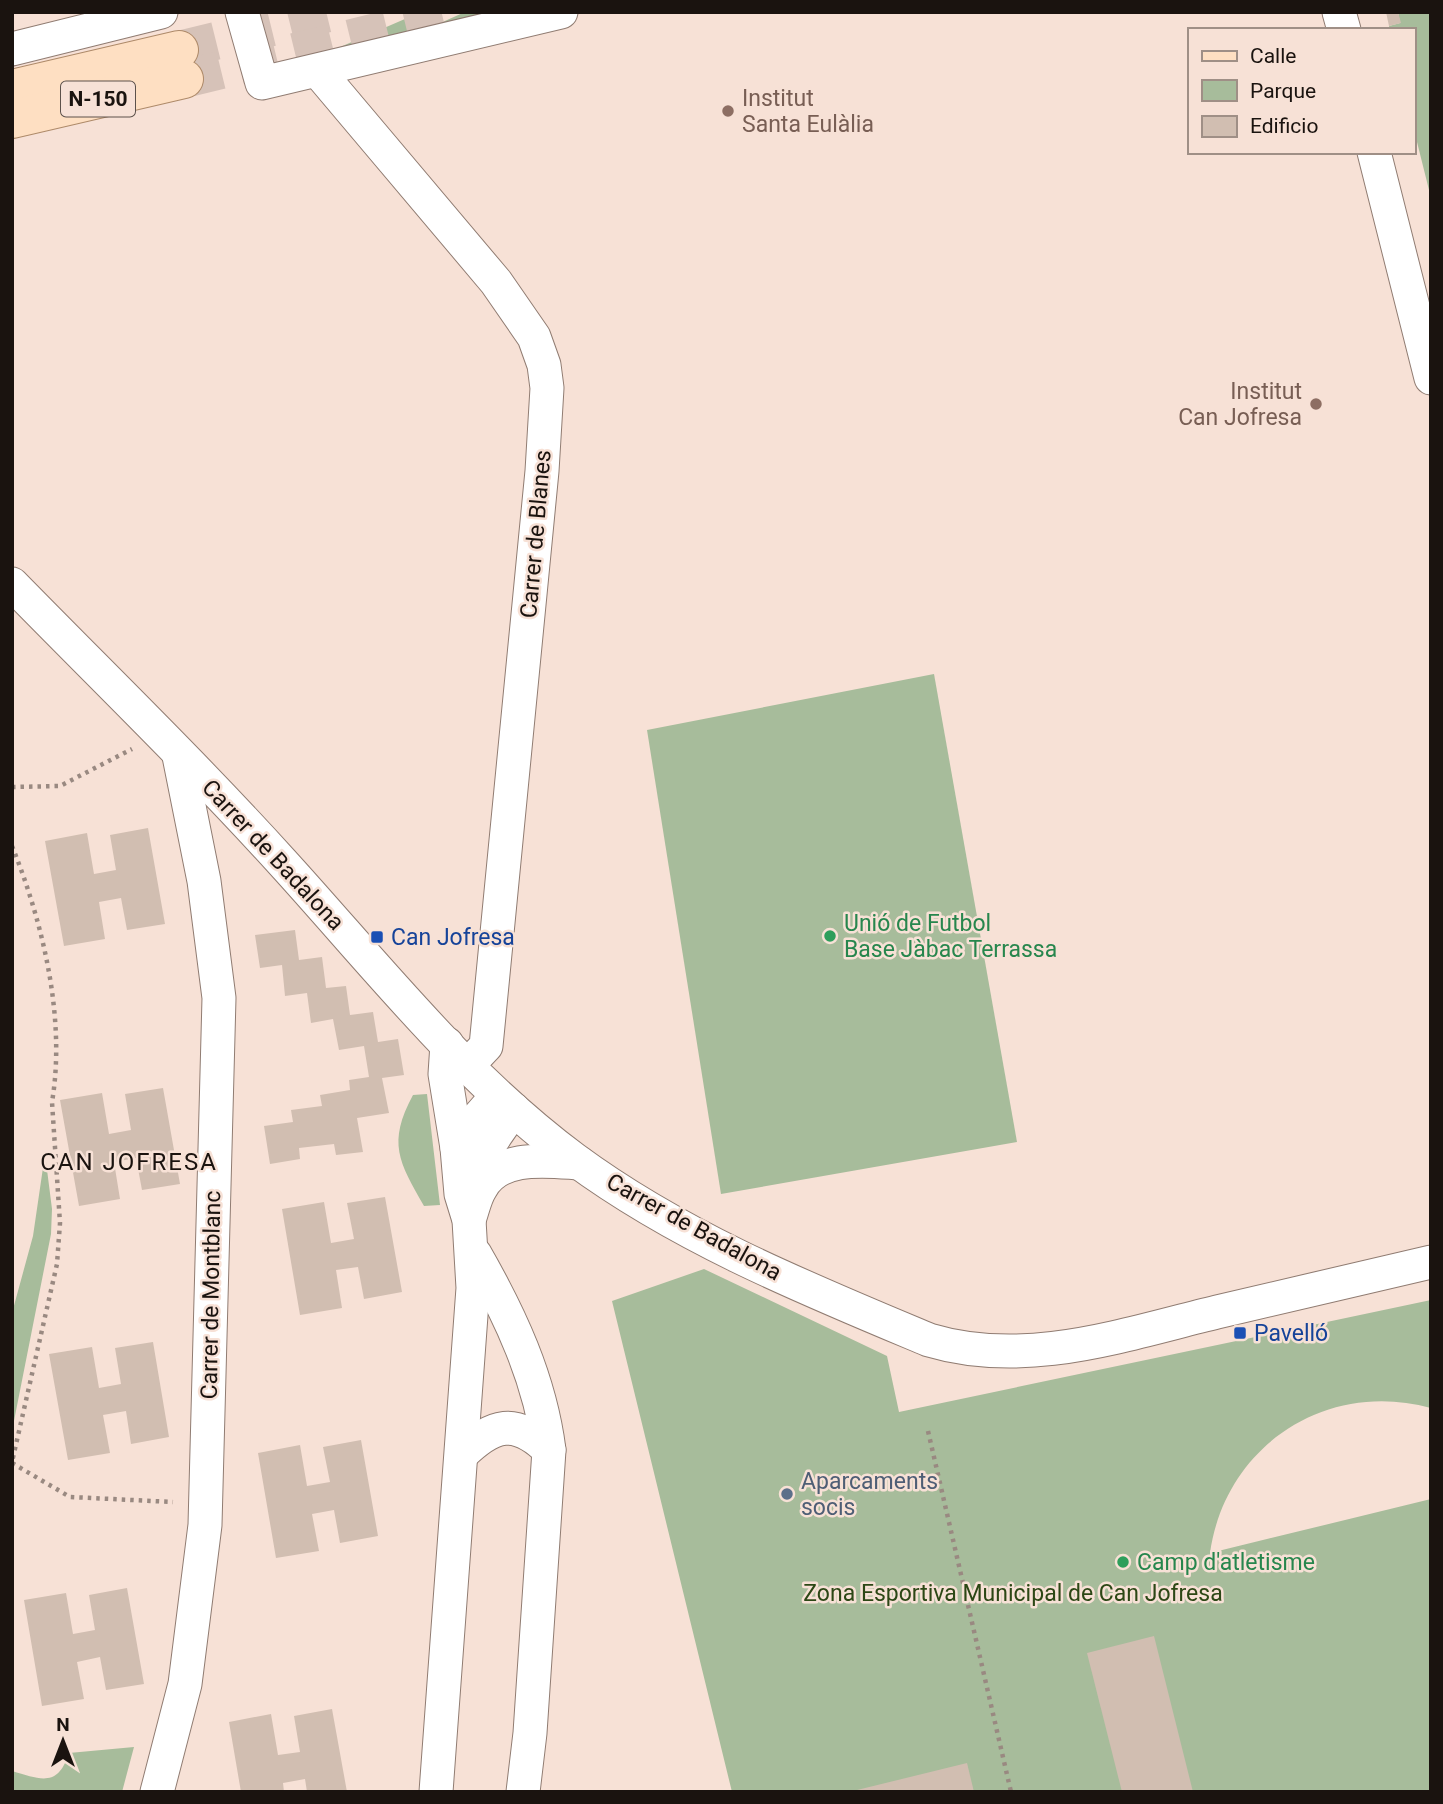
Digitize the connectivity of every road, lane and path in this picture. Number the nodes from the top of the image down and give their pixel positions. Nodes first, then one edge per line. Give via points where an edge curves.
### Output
1 (161, 12) edge
2 (242, 12) edge
3 (561, 12) edge
4 (12, 49) edge
5 (318, 71) junction
6 (12, 89) edge
7 (12, 119) edge
8 (1375, 154) edge
9 (1431, 378) edge
10 (12, 584) edge
11 (179, 756) junction
12 (119, 757) dead end
13 (12, 787) edge
14 (12, 846) edge
15 (457, 1054) junction
16 (505, 1103) junction
17 (457, 1148) junction
18 (579, 1163) junction
19 (481, 1187) junction
20 (470, 1233) junction
21 (1431, 1262) edge
22 (928, 1431) dead end
23 (14, 1447) edge
24 (549, 1450) junction
25 (462, 1454) junction
26 (12, 1462) edge
27 (206, 1505) junction
28 (157, 1792) edge
29 (436, 1792) edge
30 (523, 1792) edge
31 (1011, 1792) edge

1 - 4 street
2 - 5 street via 262,83
3 - 5 street
5 - 15 street, Carrer de Blanes via 496,282 534,337 544,365 542,471 486,1046
6 - 7 main road, N-150 via 181,65
8 - 9 street
10 - 11 street, Carrer de Badalona
11 - 15 street, Carrer de Badalona via 279,858
11 - 27 street, Carrer de Montblanc via 204,881 219,998
12 - 13 path via 60,786
14 - 23 path via 41,925 48,974 61,1223 49,1300
15 - 16 street, Carrer de Badalona
15 - 17 street via 445,1074
16 - 17 street via 468,1129
16 - 18 street, Carrer de Badalona
16 - 19 street via 486,1147
17 - 20 street
18 - 19 street via 516,1163 494,1172
18 - 21 street, Carrer de Badalona via 635,1201 741,1257 958,1349 1052,1350
19 - 20 street
20 - 24 street via 535,1382
20 - 25 street via 474,1288
22 - 31 path
23 - 26 path
24 - 25 street via 530,1435 501,1427 480,1437
24 - 30 street
25 - 29 street
26 - 27 path via 70,1497
27 - 28 street, Carrer de Montblanc via 185,1684

